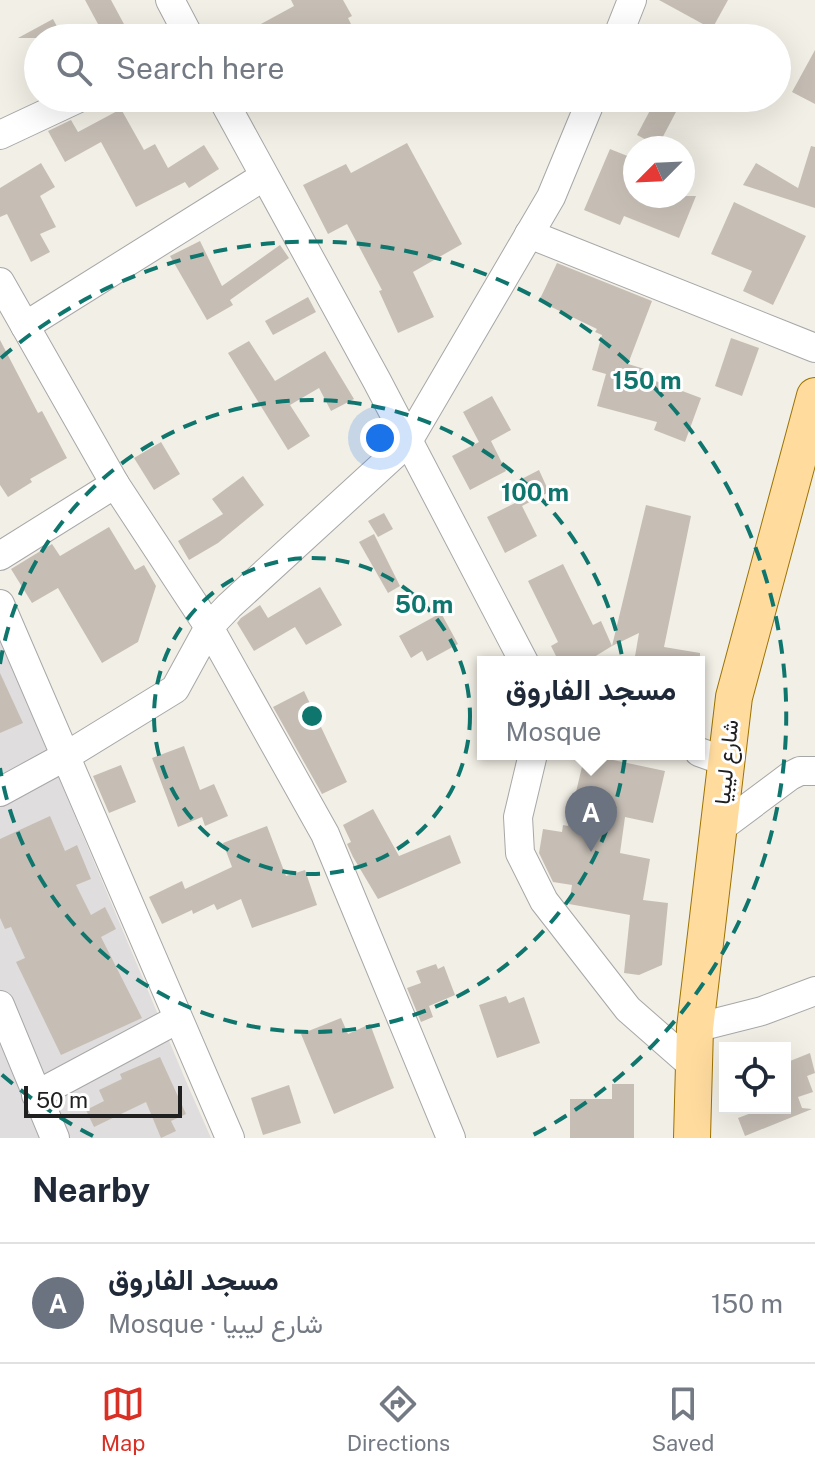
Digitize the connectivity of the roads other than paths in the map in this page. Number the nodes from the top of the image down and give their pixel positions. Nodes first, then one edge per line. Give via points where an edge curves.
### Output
1 (170, 0) edge
2 (632, 0) edge
3 (183, 24) edge
4 (623, 24) edge
5 (41, 112) edge
6 (229, 112) edge
7 (586, 112) edge
8 (3, 126) edge
9 (263, 177) junction
10 (529, 234) junction
11 (0, 282) edge
12 (25, 326) junction
13 (815, 348) edge
14 (815, 396) edge
15 (407, 443) junction
16 (115, 484) junction
17 (0, 556) edge
18 (0, 604) edge
19 (209, 627) junction
20 (521, 656) edge
21 (66, 756) junction
22 (713, 757) edge
23 (532, 760) edge
24 (815, 771) edge
25 (0, 792) edge
26 (719, 829) junction
27 (815, 991) edge
28 (0, 1005) edge
29 (178, 1019) junction
30 (695, 1028) junction
31 (693, 1066) junction
32 (36, 1095) junction
33 (55, 1138) edge
34 (230, 1138) edge
35 (451, 1138) edge
36 (692, 1138) edge

1 - 3 street
2 - 4 street
5 - 8 street
6 - 9 street
7 - 10 street via 551,197
9 - 12 street
9 - 15 street
10 - 13 street
10 - 15 street
11 - 12 street
12 - 16 street
14 - 22 main road, شارع ليبيا
15 - 19 street
15 - 20 street
16 - 17 street
16 - 19 street
18 - 21 street
19 - 21 street via 175,689
19 - 35 street via 325,834
21 - 25 street
21 - 29 street
22 - 26 main road, شارع ليبيا
23 - 31 street via 518,817 520,853 544,901 628,1009
24 - 26 street via 790,776
26 - 30 main road, شارع ليبيا
27 - 30 street
28 - 32 street
29 - 32 street
29 - 34 street
30 - 31 main road, شارع ليبيا
31 - 36 main road, شارع ليبيا
32 - 33 street

